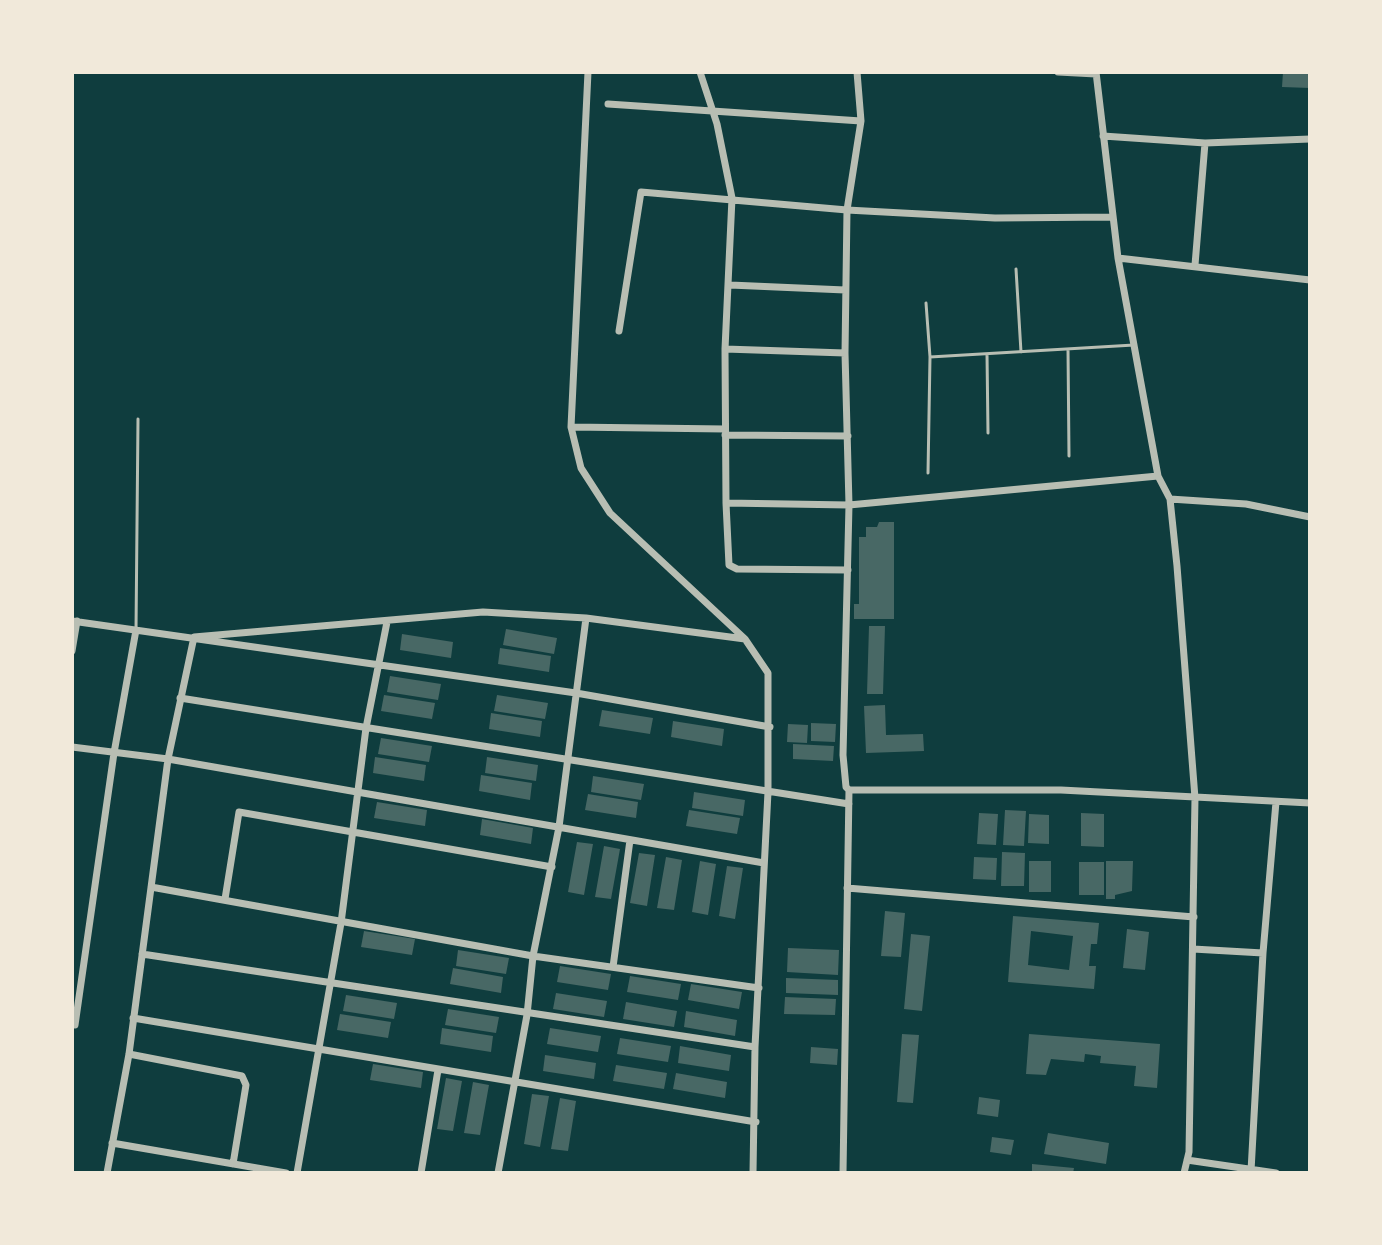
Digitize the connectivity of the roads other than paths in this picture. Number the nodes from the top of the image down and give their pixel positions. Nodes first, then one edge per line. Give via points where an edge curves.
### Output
1 (588, 72) edge
2 (700, 72) edge
3 (857, 72) edge
4 (1058, 72) edge
5 (1096, 73) edge
6 (608, 104) dead end
7 (713, 111) junction
8 (861, 121) junction
9 (1103, 136) junction
10 (1310, 139) edge
11 (1205, 143) junction
12 (732, 198) junction
13 (847, 210) junction
14 (1113, 217) junction
15 (1118, 258) junction
16 (1195, 265) junction
17 (1016, 269) dead end
18 (1310, 280) edge
19 (730, 285) junction
20 (845, 290) junction
21 (926, 303) dead end
22 (619, 331) dead end
23 (1134, 345) junction
24 (725, 349) junction
25 (1068, 349) junction
26 (1021, 352) junction
27 (845, 353) junction
28 (987, 354) junction
29 (930, 357) junction
30 (138, 419) dead end
31 (571, 427) junction
32 (725, 432) junction
33 (988, 433) dead end
34 (848, 436) junction
35 (1069, 456) dead end
36 (928, 473) dead end
37 (1158, 476) junction
38 (1170, 499) junction
39 (726, 503) junction
40 (849, 505) junction
41 (1310, 517) edge
42 (848, 570) junction
43 (586, 618) junction
44 (74, 621) edge
45 (387, 622) junction
46 (136, 630) junction
47 (194, 637) junction
48 (745, 639) junction
49 (72, 651) edge
50 (379, 666) junction
51 (576, 693) junction
52 (180, 698) junction
53 (770, 727) junction
54 (366, 728) junction
55 (72, 747) edge
56 (114, 753) junction
57 (168, 759) junction
58 (567, 760) junction
59 (849, 790) junction
60 (357, 792) junction
61 (768, 792) junction
62 (1195, 798) junction
63 (1276, 802) junction
64 (1310, 803) edge
65 (849, 804) junction
66 (559, 827) junction
67 (353, 830) junction
68 (630, 840) junction
69 (764, 863) junction
70 (552, 867) junction
71 (151, 887) junction
72 (847, 888) junction
73 (225, 899) junction
74 (1194, 917) junction
75 (341, 923) junction
76 (1193, 949) junction
77 (1263, 953) junction
78 (142, 954) junction
79 (533, 956) junction
80 (613, 967) junction
81 (330, 984) junction
82 (759, 988) junction
83 (527, 1015) junction
84 (133, 1018) junction
85 (75, 1025) dead end
86 (755, 1047) junction
87 (317, 1048) junction
88 (129, 1054) junction
89 (438, 1070) junction
90 (515, 1084) junction
91 (756, 1122) junction
92 (112, 1143) junction
93 (1187, 1160) junction
94 (233, 1164) junction
95 (1251, 1171) junction
96 (107, 1173) edge
97 (286, 1173) edge
98 (297, 1173) edge
99 (421, 1173) edge
100 (498, 1173) edge
101 (753, 1173) edge
102 (843, 1173) edge
103 (1184, 1173) edge
104 (1276, 1173) edge

1 - 31 street
2 - 7 street
3 - 8 street
4 - 5 street
5 - 9 street
6 - 7 street
7 - 8 street
7 - 12 street
8 - 13 street
9 - 11 street
9 - 14 street
10 - 11 street
11 - 16 street
12 - 13 street
12 - 19 street
12 - 22 street via 641,192
13 - 14 street via 995,218
13 - 20 street
14 - 15 street
15 - 16 street
15 - 23 street
16 - 18 street
17 - 26 lane
19 - 20 street
19 - 24 street
20 - 27 street
21 - 29 lane
23 - 25 lane
23 - 37 street
24 - 27 street
24 - 32 street
25 - 26 lane
25 - 35 lane
26 - 28 lane
27 - 34 street
28 - 29 lane
28 - 33 lane
29 - 36 lane
30 - 46 lane
31 - 32 street
31 - 48 street via 581,468 610,513
32 - 34 street
32 - 39 street
34 - 40 street
37 - 38 street
37 - 40 street
38 - 41 street via 1246,504
38 - 62 street
39 - 40 street
39 - 42 street via 729,565
40 - 42 street
42 - 59 street via 843,755
43 - 45 street via 483,612
43 - 48 street
43 - 51 street
44 - 46 street
44 - 49 street
45 - 47 street
45 - 50 street
46 - 47 street
46 - 56 street
47 - 50 street
47 - 52 street
48 - 53 street via 768,673
50 - 51 street
50 - 54 street
51 - 53 street
51 - 58 street
52 - 54 street
52 - 57 street
53 - 61 street
54 - 58 street
54 - 60 street
55 - 56 street
56 - 57 street
56 - 85 street
57 - 60 street
57 - 71 street
58 - 61 street
58 - 66 street
59 - 62 street via 1061,790
59 - 65 street
60 - 66 street
60 - 67 street
61 - 65 street
61 - 69 street
62 - 63 street
62 - 74 street
63 - 64 street
63 - 77 street
65 - 72 street
66 - 68 street
66 - 70 street
67 - 70 street
67 - 73 street via 239,812
67 - 75 street
68 - 69 street
68 - 80 street
69 - 82 street
70 - 79 street
71 - 73 street
71 - 78 street
72 - 74 street
72 - 102 street
73 - 75 street
74 - 76 street
75 - 79 street
75 - 81 street
76 - 77 street
76 - 93 street
77 - 95 street
78 - 81 street
78 - 84 street
79 - 80 street
79 - 83 street
80 - 82 street
81 - 83 street
81 - 87 street
82 - 86 street
83 - 86 street
83 - 90 street
84 - 87 street
84 - 88 street
86 - 91 street
87 - 89 street
87 - 98 street
88 - 92 street
88 - 94 street via 242,1076 246,1085
89 - 90 street
89 - 99 street
90 - 91 street
90 - 100 street
91 - 101 street
92 - 94 street
92 - 96 street
93 - 95 street
93 - 103 street
94 - 97 street
95 - 104 street

